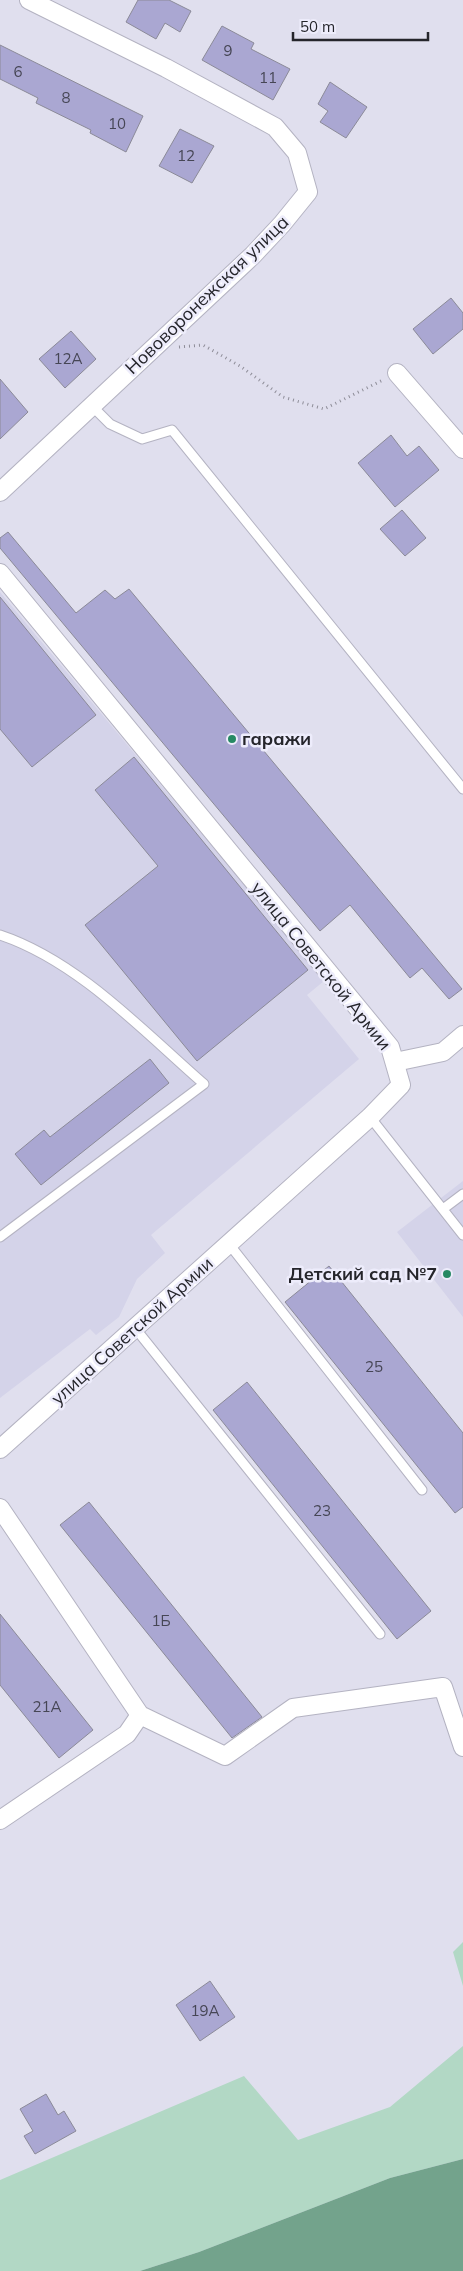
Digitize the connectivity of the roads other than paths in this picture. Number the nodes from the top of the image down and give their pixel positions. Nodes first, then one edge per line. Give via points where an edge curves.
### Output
1 (29, 0) edge
2 (397, 373) road end
3 (92, 406) junction
4 (463, 449) edge
5 (0, 492) edge
6 (0, 573) edge
7 (463, 789) edge
8 (0, 935) edge
9 (463, 1035) edge
10 (394, 1062) junction
11 (370, 1116) junction
12 (463, 1194) edge
13 (443, 1209) junction
14 (463, 1235) edge
15 (0, 1237) edge
16 (229, 1244) junction
17 (135, 1328) junction
18 (0, 1449) edge
19 (422, 1490) dead end
20 (0, 1508) edge
21 (380, 1634) dead end
22 (140, 1715) junction
23 (463, 1747) edge
24 (0, 1820) edge

1 - 3 street, Нововоронежская улица via 275,127 298,154 308,192 253,255
2 - 4 street
3 - 5 street, Нововоронежская улица
3 - 7 lane via 110,424 142,438 172,430
6 - 10 street, улица Советской Армии via 390,1047
8 - 15 lane via 16,940 85,979 204,1084
9 - 10 street via 443,1052
10 - 11 street, улица Советской Армии via 401,1085
11 - 13 lane
11 - 16 street, улица Советской Армии
12 - 13 lane
13 - 14 lane
16 - 17 street, улица Советской Армии
16 - 19 lane
17 - 18 street, улица Советской Армии
17 - 21 lane
20 - 22 street
22 - 23 street via 226,1756 293,1708 443,1687
22 - 24 street via 127,1734

